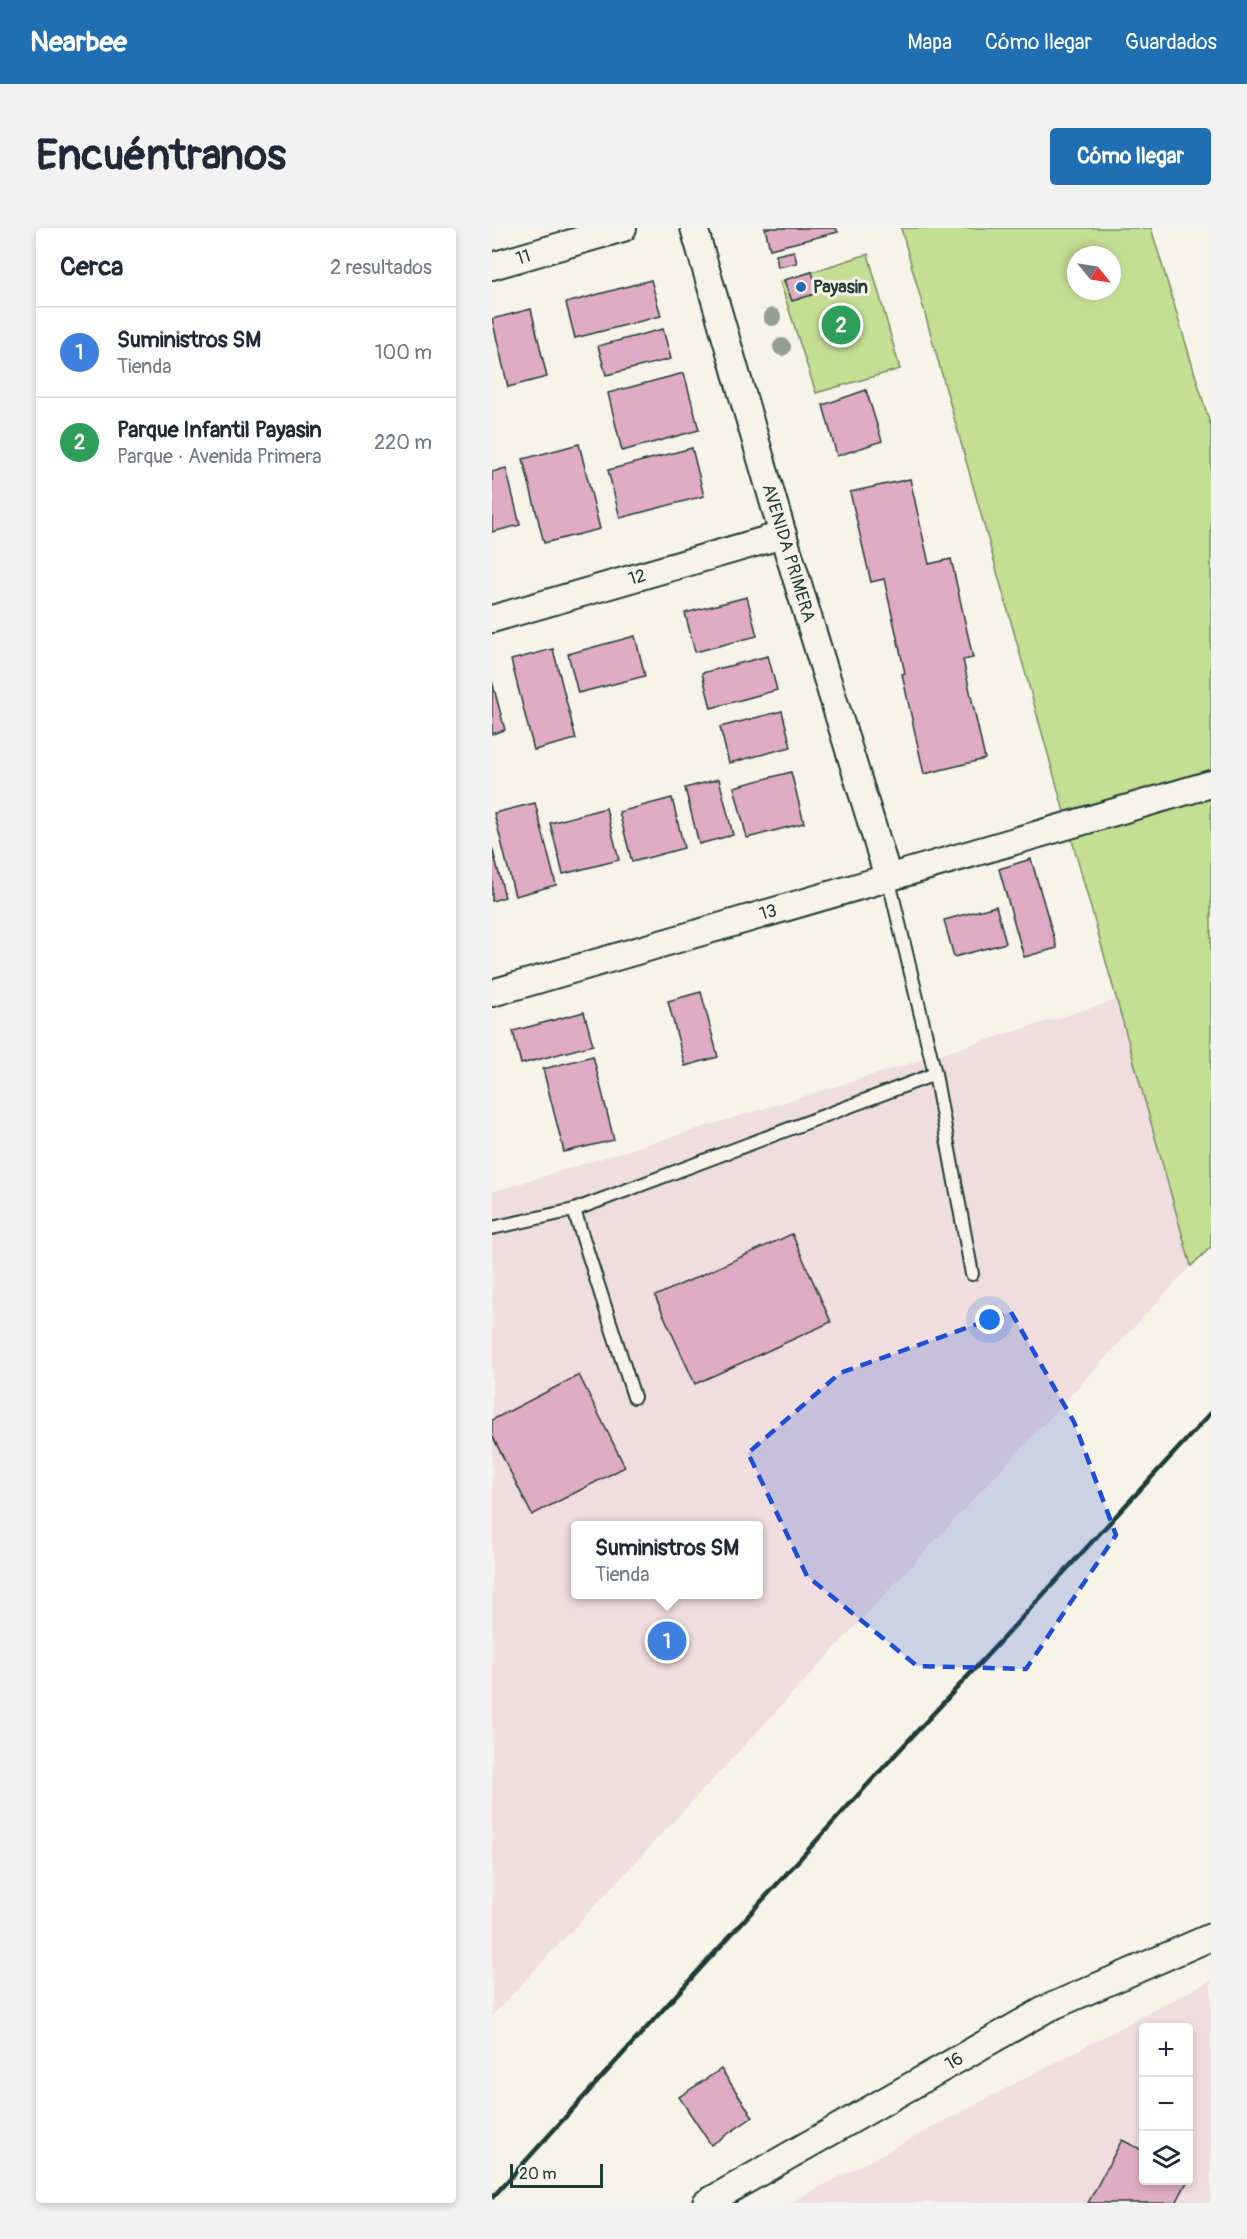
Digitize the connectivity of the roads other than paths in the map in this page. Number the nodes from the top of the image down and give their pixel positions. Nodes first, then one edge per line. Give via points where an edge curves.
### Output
1 (623, 228) edge
2 (694, 228) edge
3 (492, 266) edge
4 (783, 535) junction
5 (492, 619) edge
6 (1211, 784) edge
7 (888, 877) junction
8 (492, 993) edge
9 (935, 1074) junction
10 (574, 1210) junction
11 (492, 1228) edge
12 (972, 1274) dead end
13 (634, 1397) dead end
14 (1211, 1937) edge
15 (718, 2200) edge

1 - 3 street, 11
2 - 4 street, AVENIDA PRIMERA
4 - 5 street, 12
4 - 7 street, AVENIDA PRIMERA
6 - 7 street, 13
7 - 8 street, 13
7 - 9 lane
9 - 10 lane
9 - 12 lane
10 - 11 lane
10 - 13 lane
14 - 15 street, 16 via 1046,2009

